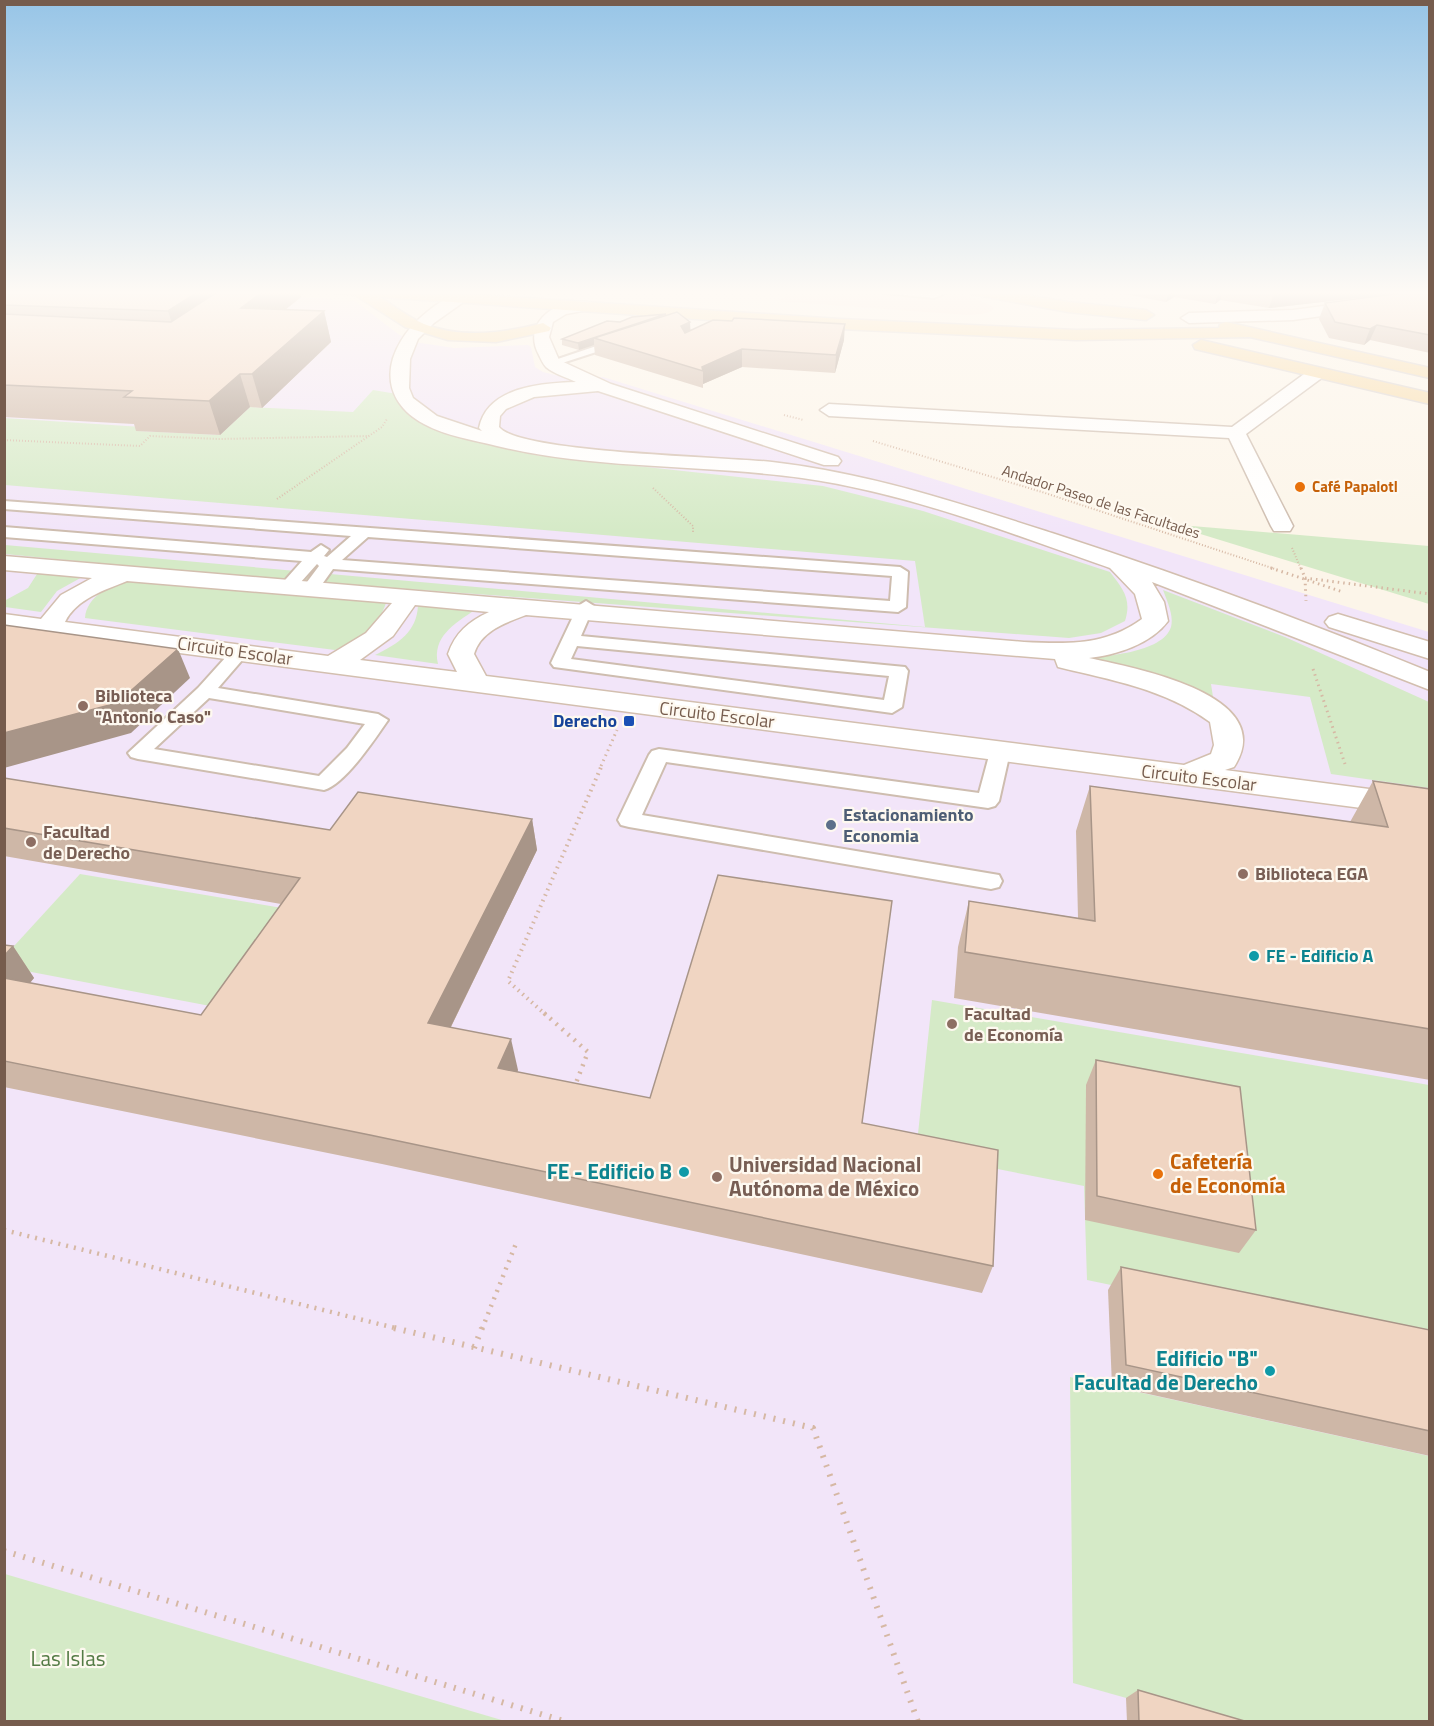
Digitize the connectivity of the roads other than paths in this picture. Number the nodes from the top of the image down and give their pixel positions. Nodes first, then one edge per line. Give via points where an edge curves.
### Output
1 (401, 371) edge
2 (568, 371) edge
3 (1307, 371) edge
4 (1360, 371) edge
5 (1317, 373) junction
6 (605, 388) junction
7 (1430, 390) edge
8 (1430, 399) edge
9 (829, 410) dead end
10 (724, 426) junction
11 (1236, 434) junction
12 (515, 446) junction
13 (684, 461) junction
14 (4, 505) edge
15 (1282, 525) road end
16 (342, 531) junction
17 (4, 532) edge
18 (363, 533) junction
19 (314, 557) junction
20 (1117, 561) junction
21 (14, 564) edge
22 (329, 564) junction
23 (122, 574) junction
24 (4, 588) edge
25 (298, 589) junction
26 (666, 590) junction
27 (407, 598) junction
28 (522, 608) junction
29 (585, 610) junction
30 (659, 611) dead end
31 (1303, 619) junction
32 (4, 622) edge
33 (50, 628) junction
34 (571, 640) junction
35 (1024, 650) junction
36 (241, 651) junction
37 (1430, 651) edge
38 (330, 665) junction
39 (1430, 682) edge
40 (477, 684) junction
41 (205, 692) junction
42 (1000, 752) junction
43 (1186, 776) junction
44 (1430, 807) edge
45 (991, 881) dead end

1 - 12 street via 402,394 420,415 449,429
2 - 6 street
3 - 5 main road
4 - 7 main road
5 - 8 main road
5 - 11 street
6 - 10 street
6 - 12 street via 542,390 499,406 490,417 489,428 497,438
9 - 11 street
10 - 13 street
10 - 31 street
11 - 15 street
12 - 13 street
13 - 20 street via 772,468 860,482 911,494
14 - 16 lane
16 - 18 lane
16 - 19 lane
17 - 19 lane
18 - 22 lane
18 - 26 lane via 900,572 898,607
19 - 22 lane
19 - 25 lane
20 - 31 street
20 - 35 street via 1154,602 1155,621 1137,636 1114,647 1078,652
21 - 23 street
21 - 24 street via 14,581
22 - 25 lane
22 - 26 lane
23 - 25 street
23 - 33 street via 68,600 55,614
25 - 27 street
26 - 30 lane
27 - 28 street
27 - 38 street via 387,629
28 - 29 street
28 - 40 street via 489,621 463,642 461,654
29 - 34 lane
29 - 35 street
31 - 37 street
31 - 39 street
32 - 33 street, Circuito Escolar
33 - 36 street, Circuito Escolar
34 - 34 lane via 560,663 892,707 899,670
35 - 43 street via 1136,678 1209,706 1224,719 1229,744 1223,760
36 - 38 street, Circuito Escolar
36 - 41 lane
38 - 40 street, Circuito Escolar
40 - 42 street, Circuito Escolar
41 - 41 lane via 138,753 324,783 378,720
42 - 43 street, Circuito Escolar
42 - 45 lane via 987,801 659,755 629,820
43 - 44 street, Circuito Escolar

